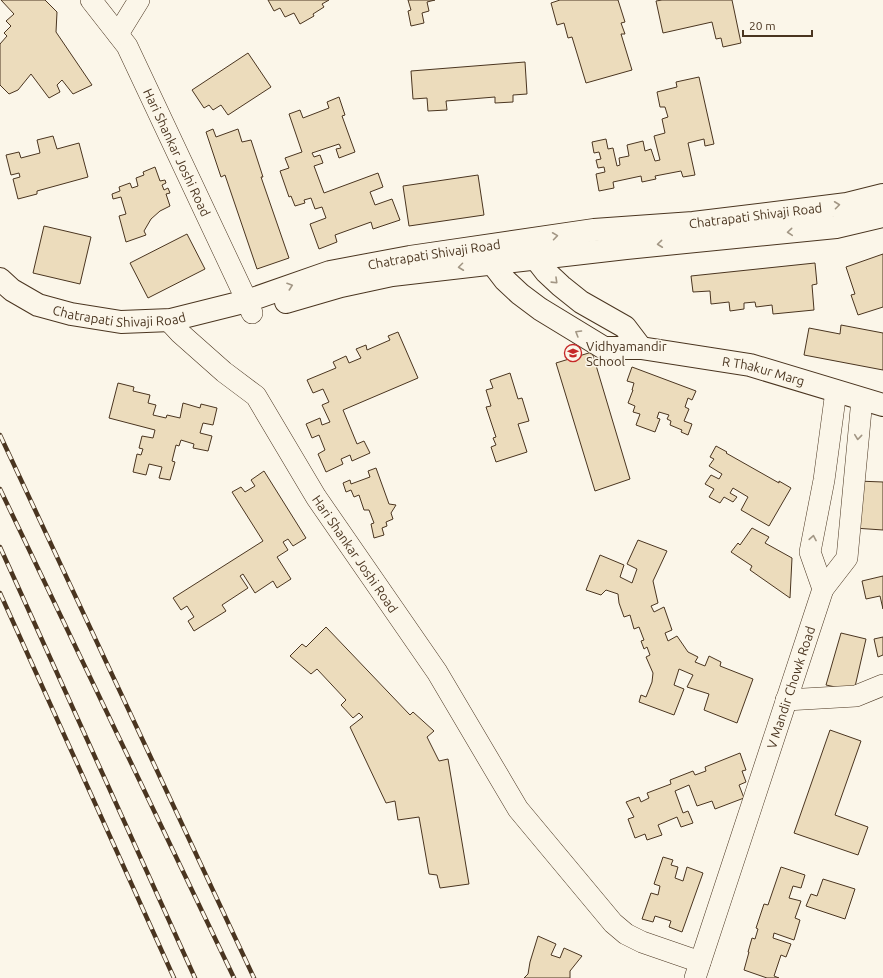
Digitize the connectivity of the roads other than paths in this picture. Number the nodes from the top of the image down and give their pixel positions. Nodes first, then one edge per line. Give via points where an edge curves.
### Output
1 (91, 0) edge
2 (139, 0) edge
3 (118, 34) junction
4 (883, 195) edge
5 (883, 216) edge
6 (522, 240) junction
7 (486, 255) junction
8 (535, 257) junction
9 (0, 279) edge
10 (0, 299) edge
11 (250, 307) junction
12 (174, 326) junction
13 (641, 348) junction
14 (836, 391) junction
15 (862, 398) junction
16 (883, 405) edge
17 (823, 589) junction
18 (883, 685) edge
19 (786, 700) junction
20 (698, 970) edge

1 - 3 street, Hari Shankar Joshi Road
2 - 3 street
3 - 11 street, Hari Shankar Joshi Road via 127,46
6 -> 4 main road, Chatrapati Shivaji Road via 594,230 693,223 839,205
5 -> 8 main road via 836,227
6 - 7 main road, Chatrapati Shivaji Road
6 - 8 main road
7 - 8 main road
7 - 11 main road
13 -> 7 main road, R Thakur Marg via 604,348 535,306 510,285
8 -> 13 main road via 546,272 581,302 625,327
9 - 12 main road, Chatrapati Shivaji Road via 12,290 38,305 71,314 121,322
10 - 12 main road via 24,313 58,325 107,334 145,336
11 - 12 main road
12 - 20 street, Hari Shankar Joshi Road via 224,372 256,396 316,497 437,672 518,809 613,923 642,942
13 - 14 main road, R Thakur Marg via 750,365
14 - 15 main road, R Thakur Marg
17 -> 14 street via 810,552 824,480
15 - 16 main road, R Thakur Marg
15 -> 17 street, V Mandir Chowk Road via 847,558
17 - 19 street, V Mandir Chowk Road
18 - 19 street via 856,696
19 - 20 street, V Mandir Chowk Road

